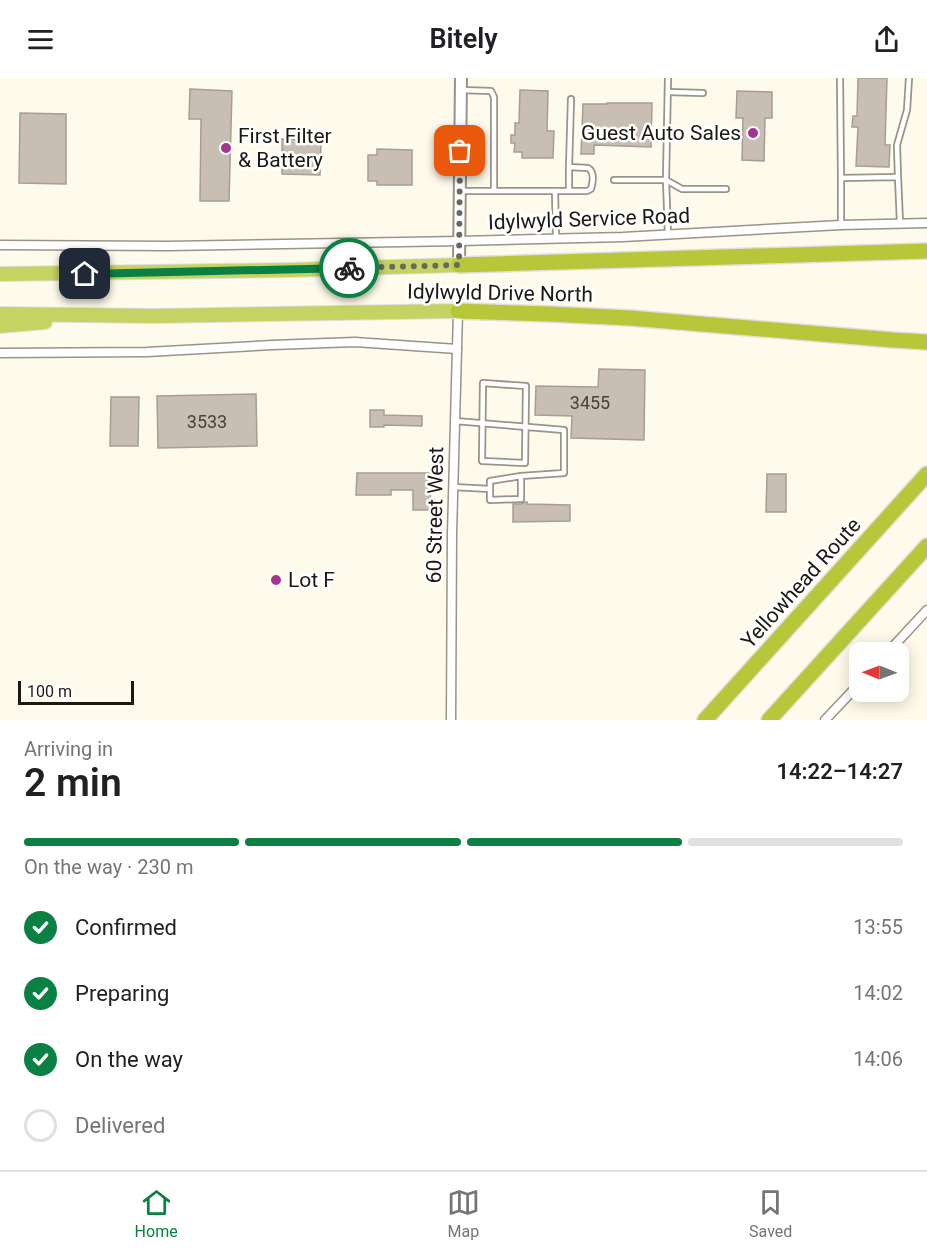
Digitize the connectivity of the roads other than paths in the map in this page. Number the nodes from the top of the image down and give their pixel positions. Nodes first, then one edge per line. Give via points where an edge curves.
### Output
1 (461, 78) edge
2 (668, 78) edge
3 (840, 78) edge
4 (909, 78) edge
5 (461, 90) junction
6 (668, 92) junction
7 (703, 93) dead end
8 (571, 99) dead end
9 (569, 167) junction
10 (898, 177) junction
11 (841, 178) junction
12 (614, 180) dead end
13 (666, 180) junction
14 (726, 189) dead end
15 (460, 191) junction
16 (494, 191) junction
17 (555, 191) junction
18 (569, 191) junction
19 (900, 223) junction
20 (927, 223) edge
21 (842, 225) junction
22 (668, 235) junction
23 (556, 239) junction
24 (460, 241) junction
25 (0, 245) edge
26 (927, 251) edge
27 (459, 265) junction
28 (0, 274) edge
29 (458, 311) junction
30 (0, 314) edge
31 (155, 316) junction
32 (0, 326) edge
33 (927, 342) edge
34 (457, 349) junction
35 (0, 353) edge
36 (455, 421) junction
37 (483, 423) junction
38 (526, 427) junction
39 (525, 463) junction
40 (927, 474) edge
41 (524, 476) junction
42 (453, 487) junction
43 (490, 489) junction
44 (927, 546) edge
45 (927, 610) edge
46 (897, 642) edge
47 (849, 695) edge
48 (451, 720) edge
49 (705, 720) edge
50 (769, 720) edge
51 (825, 720) edge

1 - 5 street
2 - 6 lane
3 - 11 lane
4 - 10 lane via 907,111 897,145
5 - 15 street
5 - 16 lane via 491,92 494,97
6 - 7 lane
6 - 13 lane
8 - 9 lane
9 - 18 lane
9 - 18 lane via 591,169 592,184 587,191
10 - 11 lane
10 - 19 lane
11 - 21 lane
12 - 13 lane
13 - 14 lane via 682,189
13 - 22 lane
15 - 16 lane
15 - 24 street
16 - 17 lane
17 - 18 lane
17 - 23 lane
19 - 20 street, Idylwyld Service Road
19 - 21 street, Idylwyld Service Road
21 - 22 street, Idylwyld Service Road
22 - 23 street, Idylwyld Service Road
23 - 24 street, Idylwyld Service Road
24 - 25 street, Idylwyld Service Road
24 - 27 street
26 - 27 highway, Idylwyld Drive North
27 - 28 highway, Idylwyld Drive North
29 - 31 highway, Idylwyld Drive North
29 - 33 highway, Idylwyld Drive North via 630,318
29 - 34 street, 60 Street West
30 - 31 highway, Idylwyld Drive North
31 - 32 highway
34 - 35 street via 355,342 157,352
34 - 36 street, 60 Street West
36 - 37 lane
36 - 42 street, 60 Street West
37 - 38 lane
37 - 38 lane via 483,384 526,386
37 - 39 lane via 482,461
38 - 39 lane
38 - 41 lane via 564,430 564,473
39 - 41 lane
40 - 49 highway, Yellowhead Route
41 - 43 lane via 490,481
41 - 43 lane via 521,499 490,501
42 - 43 lane
42 - 48 street, 60 Street West
44 - 50 highway
45 - 46 street
47 - 51 street

